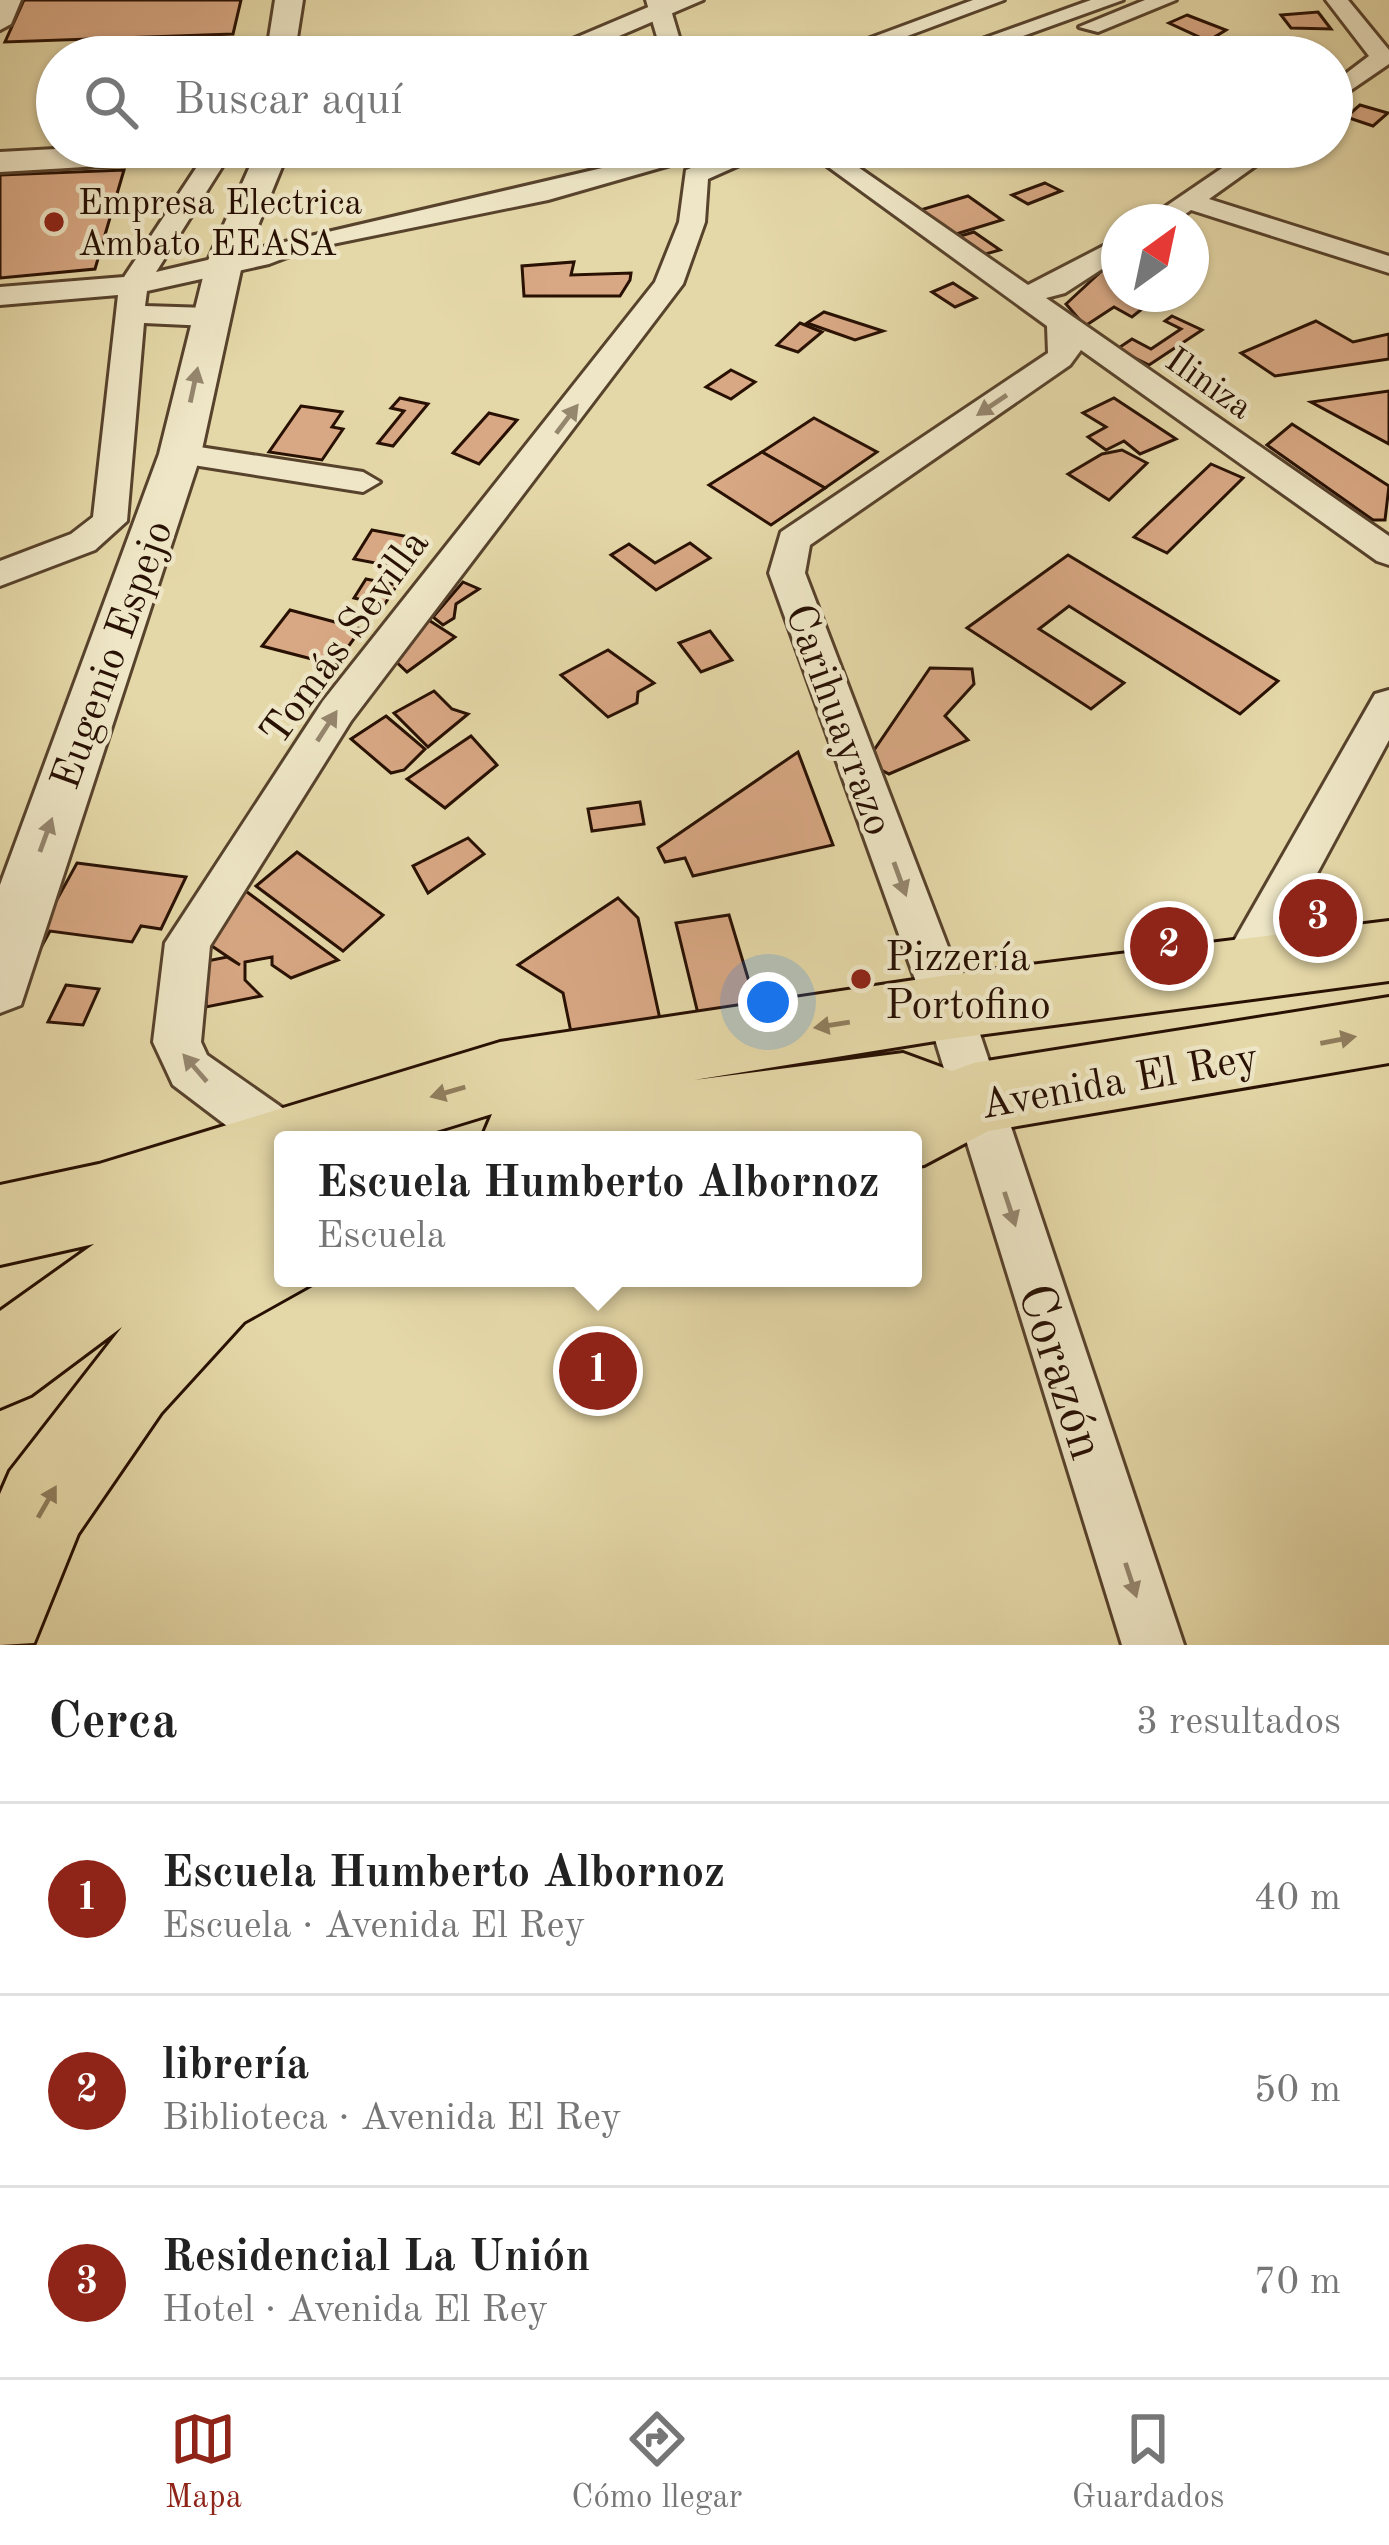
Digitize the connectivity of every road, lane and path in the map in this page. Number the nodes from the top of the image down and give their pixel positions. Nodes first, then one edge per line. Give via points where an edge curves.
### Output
1 (10, 0) edge
2 (289, 0) edge
3 (689, 0) edge
4 (992, 0) edge
5 (1112, 0) edge
6 (1166, 0) edge
7 (1337, 0) edge
8 (659, 6) edge
9 (0, 24) edge
10 (283, 36) edge
11 (591, 36) edge
12 (668, 36) edge
13 (890, 36) edge
14 (1006, 36) edge
15 (1064, 36) edge
16 (1385, 57) edge
17 (1353, 81) edge
18 (36, 160) edge
19 (0, 162) edge
20 (210, 168) edge
21 (268, 168) edge
22 (658, 168) edge
23 (704, 168) edge
24 (842, 168) edge
25 (1238, 168) edge
26 (1189, 201) junction
27 (1184, 204) edge
28 (1101, 257) edge
29 (242, 261) junction
30 (1389, 265) edge
31 (0, 296) edge
32 (1020, 296) junction
33 (131, 300) junction
34 (208, 317) junction
35 (1061, 327) junction
36 (179, 454) junction
37 (363, 482) dead end
38 (1389, 553) edge
39 (0, 574) edge
40 (1389, 704) edge
41 (1389, 951) edge
42 (1242, 969) junction
43 (0, 987) edge
44 (948, 1006) junction
45 (1389, 1030) edge
46 (974, 1098) junction
47 (316, 1131) edge
48 (586, 1131) edge
49 (906, 1131) edge
50 (274, 1132) edge
51 (274, 1144) edge
52 (274, 1199) edge
53 (0, 1225) edge
54 (274, 1260) edge
55 (0, 1364) edge
56 (0, 1609) edge
57 (1153, 1645) edge

1 - 9 street
2 - 10 street
3 - 8 street
4 - 13 street
5 - 14 street
6 - 15 street
7 - 16 street
8 - 11 street
8 - 12 street
16 - 17 street
18 - 19 street
20 - 33 street
21 - 29 street, Eugenio Espejo
22 - 29 street via 315,260
50 -> 23 street, Tomás Sevilla via 190,1070 177,1042 188,943 338,710 669,284
24 - 32 street, Iliniza
25 - 26 street
26 - 27 street
26 - 30 street
28 - 32 street via 1055,286
29 - 33 street
29 - 34 street, Eugenio Espejo
31 - 33 street
32 - 35 street, Iliniza
33 - 34 street
33 - 39 street via 110,521 83,542
36 -> 34 street, Eugenio Espejo
35 - 38 street, Iliniza
35 -> 44 street, Carihuayrazo via 1067,349 1059,359 793,540 787,573
36 - 37 street
43 -> 36 street, Eugenio Espejo via 22,902
40 - 42 street
41 - 42 main road, Avenida El Rey
42 - 44 main road, Avenida El Rey
44 - 46 street, Carihuayrazo
44 -> 47 main road, Avenida El Rey via 500,1077
46 -> 45 main road, Avenida El Rey
46 - 48 main road via 903,1088
46 - 49 main road, Avenida El Rey
46 -> 57 street, Corazón
51 - 53 main road, Avenida El Rey via 99,1203
52 - 55 main road via 124,1273
56 -> 54 main road via 43,1504 130,1382 214,1292

